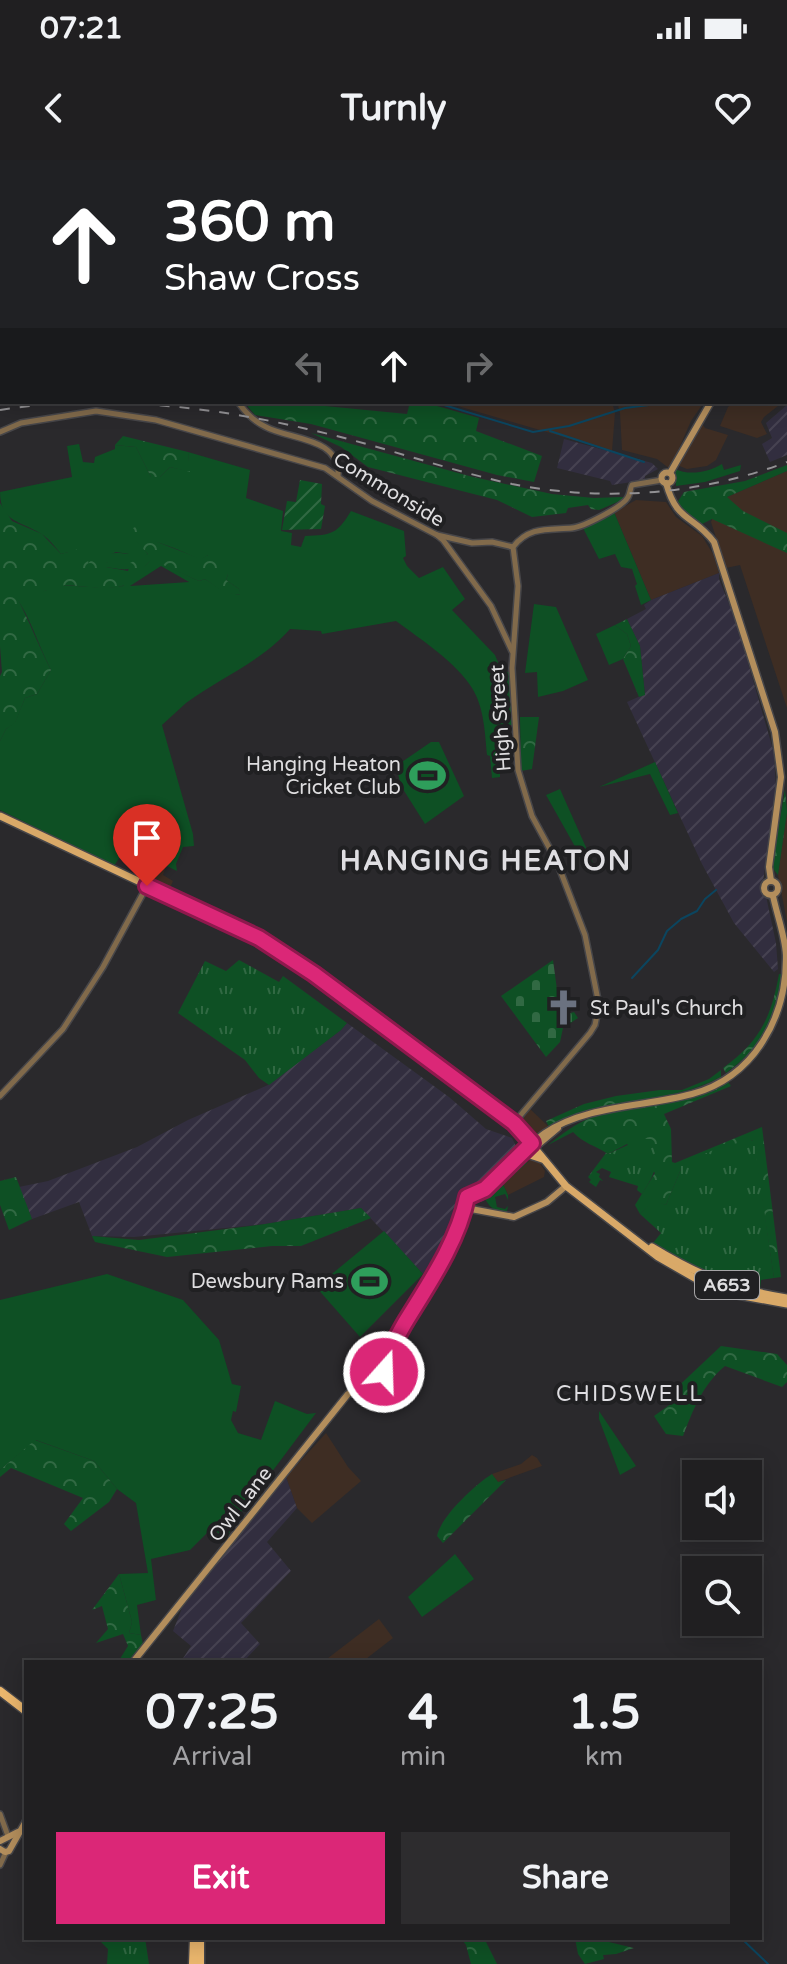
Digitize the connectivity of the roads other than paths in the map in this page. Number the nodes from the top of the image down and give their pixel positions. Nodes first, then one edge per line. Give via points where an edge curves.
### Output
1 (239, 404) edge
2 (710, 404) edge
3 (0, 432) edge
4 (338, 476) junction
5 (666, 482) junction
6 (437, 535) junction
7 (513, 547) junction
8 (513, 651) junction
9 (0, 816) edge
10 (147, 886) junction
11 (0, 1096) edge
12 (514, 1123) junction
13 (534, 1145) junction
14 (523, 1155) junction
15 (544, 1160) junction
16 (563, 1189) junction
17 (480, 1198) junction
18 (472, 1208) junction
19 (488, 1211) junction
20 (629, 1233) junction
21 (787, 1298) edge
22 (787, 1304) edge
23 (395, 1344) junction
24 (387, 1354) junction
25 (396, 1355) junction
26 (388, 1367) junction
27 (135, 1660) edge
28 (0, 1691) edge
29 (24, 1709) edge
30 (0, 1814) edge
31 (24, 1824) edge
32 (5, 1840) edge
33 (2, 1851) edge
34 (0, 1859) edge
35 (0, 1865) edge
36 (194, 1940) edge
37 (200, 1940) edge
38 (193, 1964) edge
39 (200, 1964) edge

1 - 4 street via 269,429 325,448 335,460
2 - 5 main road via 670,473 664,474
3 - 4 street, Commonside via 21,423 103,411 192,429 318,465
4 - 6 street, Commonside via 372,501
5 - 7 street via 632,485 624,502 582,525 537,531
5 - 13 main road via 679,513 714,542 775,732 781,777 771,881 764,890 773,896 786,952 786,987 768,1036 720,1083 694,1094 600,1112 549,1131
6 - 7 street
6 - 8 street, Commonside via 491,606
7 - 8 street, High Street via 518,586
8 - 12 street, High Street via 520,780 585,935 599,1005 590,1033
9 - 10 main road, A653
10 - 11 street via 63,1029
10 - 12 main road, A653 via 259,938
12 - 13 main road, A653
13 - 14 main road
13 - 15 main road, A653
14 - 15 main road
14 - 17 main road
15 - 16 main road, A653
16 - 19 main road via 514,1217
16 - 20 main road, A653
17 - 18 main road
17 - 18 main road via 467,1197
17 - 19 main road
18 - 19 main road
18 - 23 main road
20 - 21 main road, A653 via 722,1284
20 - 22 main road, A653 via 712,1288
23 - 24 main road
23 - 25 main road
24 - 25 main road
24 - 26 main road via 383,1360
25 - 26 main road via 398,1364
26 - 27 main road, Owl Lane via 348,1394
28 - 29 highway
30 - 32 street
31 - 32 main road
32 - 33 main road
33 - 34 street
33 - 35 street
36 - 38 highway
37 - 39 highway

